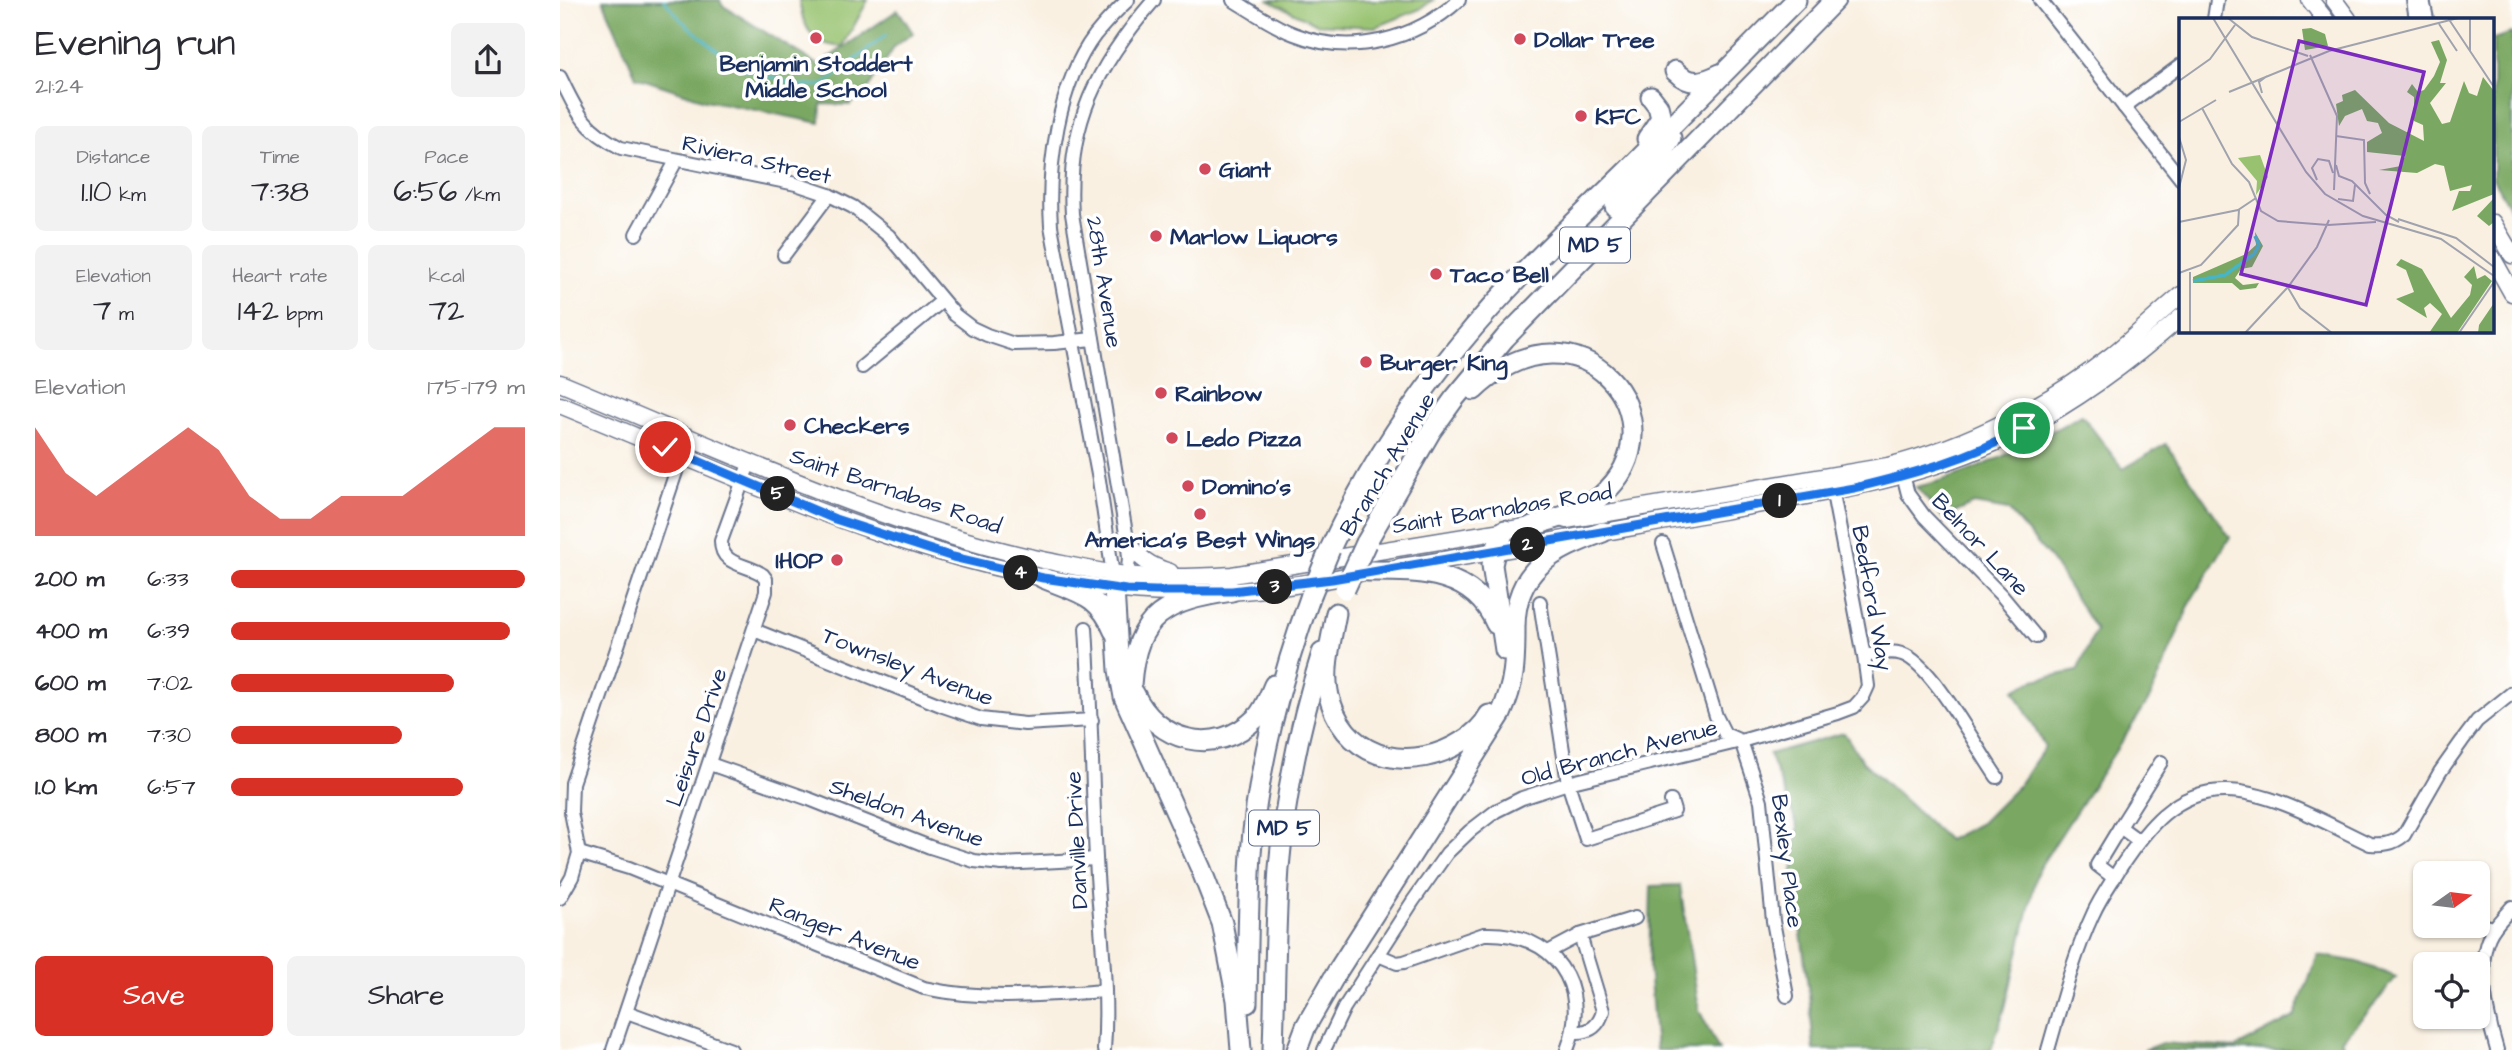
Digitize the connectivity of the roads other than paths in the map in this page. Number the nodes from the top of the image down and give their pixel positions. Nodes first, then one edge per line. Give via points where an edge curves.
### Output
1 (1128, 0) edge
2 (1154, 0) edge
3 (1233, 0) edge
4 (1459, 0) edge
5 (1796, 0) edge
6 (1835, 0) edge
7 (2040, 0) edge
8 (2217, 0) edge
9 (2310, 0) edge
10 (2334, 0) edge
11 (2413, 0) edge
12 (2423, 0) edge
13 (2214, 18) edge
14 (2324, 18) edge
15 (2347, 18) edge
16 (2416, 18) edge
17 (2427, 18) edge
18 (1794, 41) junction
19 (2179, 66) edge
20 (1675, 71) dead end
21 (1724, 72) junction
22 (560, 77) edge
23 (1701, 96) junction
24 (1651, 97) dead end
25 (2124, 107) junction
26 (1673, 125) junction
27 (676, 161) junction
28 (2179, 176) edge
29 (829, 195) junction
30 (1593, 204) junction
31 (2494, 225) edge
32 (636, 234) dead end
33 (784, 255) dead end
34 (2512, 255) edge
35 (2494, 261) edge
36 (2512, 293) edge
37 (2179, 297) edge
38 (1542, 298) junction
39 (942, 301) junction
40 (2179, 319) edge
41 (1093, 339) junction
42 (1072, 341) junction
43 (862, 367) dead end
44 (560, 383) edge
45 (560, 405) edge
46 (682, 454) junction
47 (750, 461) junction
48 (1413, 463) junction
49 (1903, 475) junction
50 (743, 480) junction
51 (1831, 484) junction
52 (1532, 526) junction
53 (1505, 530) junction
54 (1603, 532) junction
55 (1127, 539) junction
56 (1663, 544) dead end
57 (1495, 551) junction
58 (1369, 571) junction
59 (1043, 578) junction
60 (1189, 578) junction
61 (1121, 582) junction
62 (1232, 591) junction
63 (1540, 602) dead end
64 (1336, 613) junction
65 (1302, 620) junction
66 (1086, 628) dead end
67 (754, 630) junction
68 (2036, 637) dead end
69 (1117, 639) junction
70 (1504, 648) junction
71 (1864, 656) junction
72 (1131, 685) junction
73 (1868, 686) joint
74 (2512, 693) edge
75 (1092, 720) junction
76 (1741, 741) junction
77 (2161, 762) dead end
78 (710, 764) junction
79 (1997, 777) dead end
80 (1568, 783) junction
81 (1671, 802) dead end
82 (2120, 827) junction
83 (2138, 841) junction
84 (579, 853) junction
85 (1096, 859) junction
86 (2114, 878) junction
87 (668, 885) junction
88 (560, 898) edge
89 (2512, 907) edge
90 (1635, 918) dead end
91 (2490, 927) edge
92 (2494, 928) junction
93 (1580, 935) junction
94 (1548, 952) junction
95 (1378, 955) junction
96 (1105, 991) junction
97 (1787, 996) dead end
98 (627, 1012) junction
99 (1574, 1032) junction
100 (613, 1050) edge
101 (731, 1050) edge
102 (1104, 1050) edge
103 (1243, 1050) edge
104 (1273, 1050) edge
105 (1297, 1050) edge
106 (1324, 1050) edge
107 (1567, 1050) edge
108 (2048, 1050) edge
109 (2497, 1050) edge

1 - 42 street, 28th Avenue via 1094,37 1081,61 1060,117 1052,162 1051,226
2 - 41 street, 28th Avenue via 1104,66 1075,144 1072,214
3 - 4 street via 1295,35 1353,44 1412,32
5 - 21 highway, Branch Avenue / MD 5
6 - 18 highway, Branch Avenue / MD 5
7 - 25 street
8 - 13 street
9 - 14 main road
10 - 15 main road
11 - 16 street
12 - 17 street
18 - 23 highway via 1736,88 1722,95
18 - 38 highway, Branch Avenue / MD 5
19 - 25 street
20 - 21 highway via 1695,83
21 - 23 highway, Branch Avenue / MD 5
22 - 27 street, Riviera Street via 584,123 604,139 621,148
23 - 26 highway, Branch Avenue / MD 5
24 - 30 highway via 1661,118 1654,131
25 - 28 street
26 - 30 highway, Branch Avenue / MD 5
26 - 38 highway via 1660,156
27 - 29 street, Riviera Street via 796,184
27 - 32 street
29 - 33 street
29 - 39 street, Riviera Street via 853,207 889,236
30 - 65 highway, Branch Avenue / MD 5, bridge via 1489,310 1409,411 1351,503
31 - 34 main road
35 - 36 main road
37 - 51 main road, Saint Barnabas Road via 2111,356 2022,413 1925,456
38 - 48 highway, Branch Avenue / MD 5 via 1454,399
39 - 42 street, Riviera Street via 972,328 1014,344
39 - 43 street
40 - 49 main road, Saint Barnabas Road via 2112,374 2021,430 1971,453
41 - 42 street, Riviera Street
41 - 55 street, 28th Avenue
42 - 61 street, 28th Avenue
44 - 47 main road, Saint Barnabas Road
45 - 46 main road, Saint Barnabas Road
46 - 50 main road, Saint Barnabas Road
46 - 84 street via 572,783 571,812
47 - 50 street, Leisure Drive
47 - 61 main road, Saint Barnabas Road via 946,536
48 - 52 highway via 1472,391 1500,369 1551,353 1590,363 1601,369 1621,394 1631,423 1628,453 1621,472 1601,495 1582,509
48 - 64 highway, Branch Avenue / MD 5, bridge via 1366,543
49 - 51 main road, Saint Barnabas Road
49 - 68 street, Belnor Lane via 1908,494 1924,516
50 - 59 main road, Saint Barnabas Road via 835,519 922,548
50 - 67 street, Leisure Drive via 721,549 727,560 766,579
51 - 52 main road, Saint Barnabas Road
51 - 54 main road, Saint Barnabas Road
51 - 71 street, Bedford Way
52 - 53 main road, Saint Barnabas Road
53 - 57 highway
53 - 60 main road, Saint Barnabas Road
54 - 57 main road, Saint Barnabas Road
54 - 105 highway via 1562,548 1533,570 1525,583 1516,610 1515,673 1501,713 1337,972
55 - 60 main road via 1152,566
55 - 61 street, 28th Avenue
56 - 76 street, Bexley Place via 1719,723 1725,734
57 - 58 main road, Saint Barnabas Road
57 - 70 highway via 1492,565
58 - 62 main road, Saint Barnabas Road
58 - 70 highway via 1429,572 1462,584 1493,615
59 - 61 main road, Saint Barnabas Road
59 - 69 highway via 1097,602
60 - 61 main road, Saint Barnabas Road
61 - 62 main road, Saint Barnabas Road
61 - 69 highway
61 - 72 highway
62 - 72 highway via 1183,602 1159,614 1141,636
63 - 80 street
64 - 70 highway via 1327,684 1331,703 1354,740 1392,759 1432,756 1452,748 1485,722 1503,684
64 - 104 highway, Branch Avenue / MD 5 via 1305,707 1284,828
65 - 72 highway via 1266,704 1257,717 1226,736 1189,740 1168,732 1152,722
65 - 103 highway, Branch Avenue / MD 5 via 1274,719 1256,812
66 - 75 street, Danville Drive
67 - 75 street, Townsley Avenue via 981,719 1025,724
67 - 78 street, Leisure Drive
69 - 103 highway via 1124,697 1222,923
71 - 73 street, Bedford Way
71 - 79 street via 1893,652 1919,663
73 - 76 street, Old Branch Avenue via 1854,707
74 - 83 street via 2477,722 2395,842 2370,844 2292,807 2227,791 2182,801
75 - 85 street, Danville Drive
76 - 80 street, Old Branch Avenue
76 - 97 street, Bexley Place via 1762,801 1773,921
77 - 82 street
78 - 85 street, Sheldon Avenue via 974,861
78 - 87 street, Leisure Drive
80 - 81 street via 1586,839 1674,811
80 - 95 street, Old Branch Avenue via 1522,798 1470,831 1447,853
82 - 83 street
82 - 86 street via 2096,865
83 - 86 street
84 - 87 street, Ranger Avenue
84 - 88 street
85 - 96 street, Danville Drive
86 - 108 street via 2082,942
87 - 96 street, Ranger Avenue via 924,988 981,997
87 - 98 street, Leisure Drive
89 - 92 street
90 - 93 street
91 - 92 street
92 - 109 street via 2485,947 2485,977
93 - 94 street
93 - 99 street via 1603,1011 1595,1027
94 - 95 street via 1524,940 1484,934 1397,963
94 - 99 street via 1573,990
95 - 106 street, Old Branch Avenue
96 - 102 street, Danville Drive
98 - 100 street, Leisure Drive
98 - 101 street
99 - 107 street

